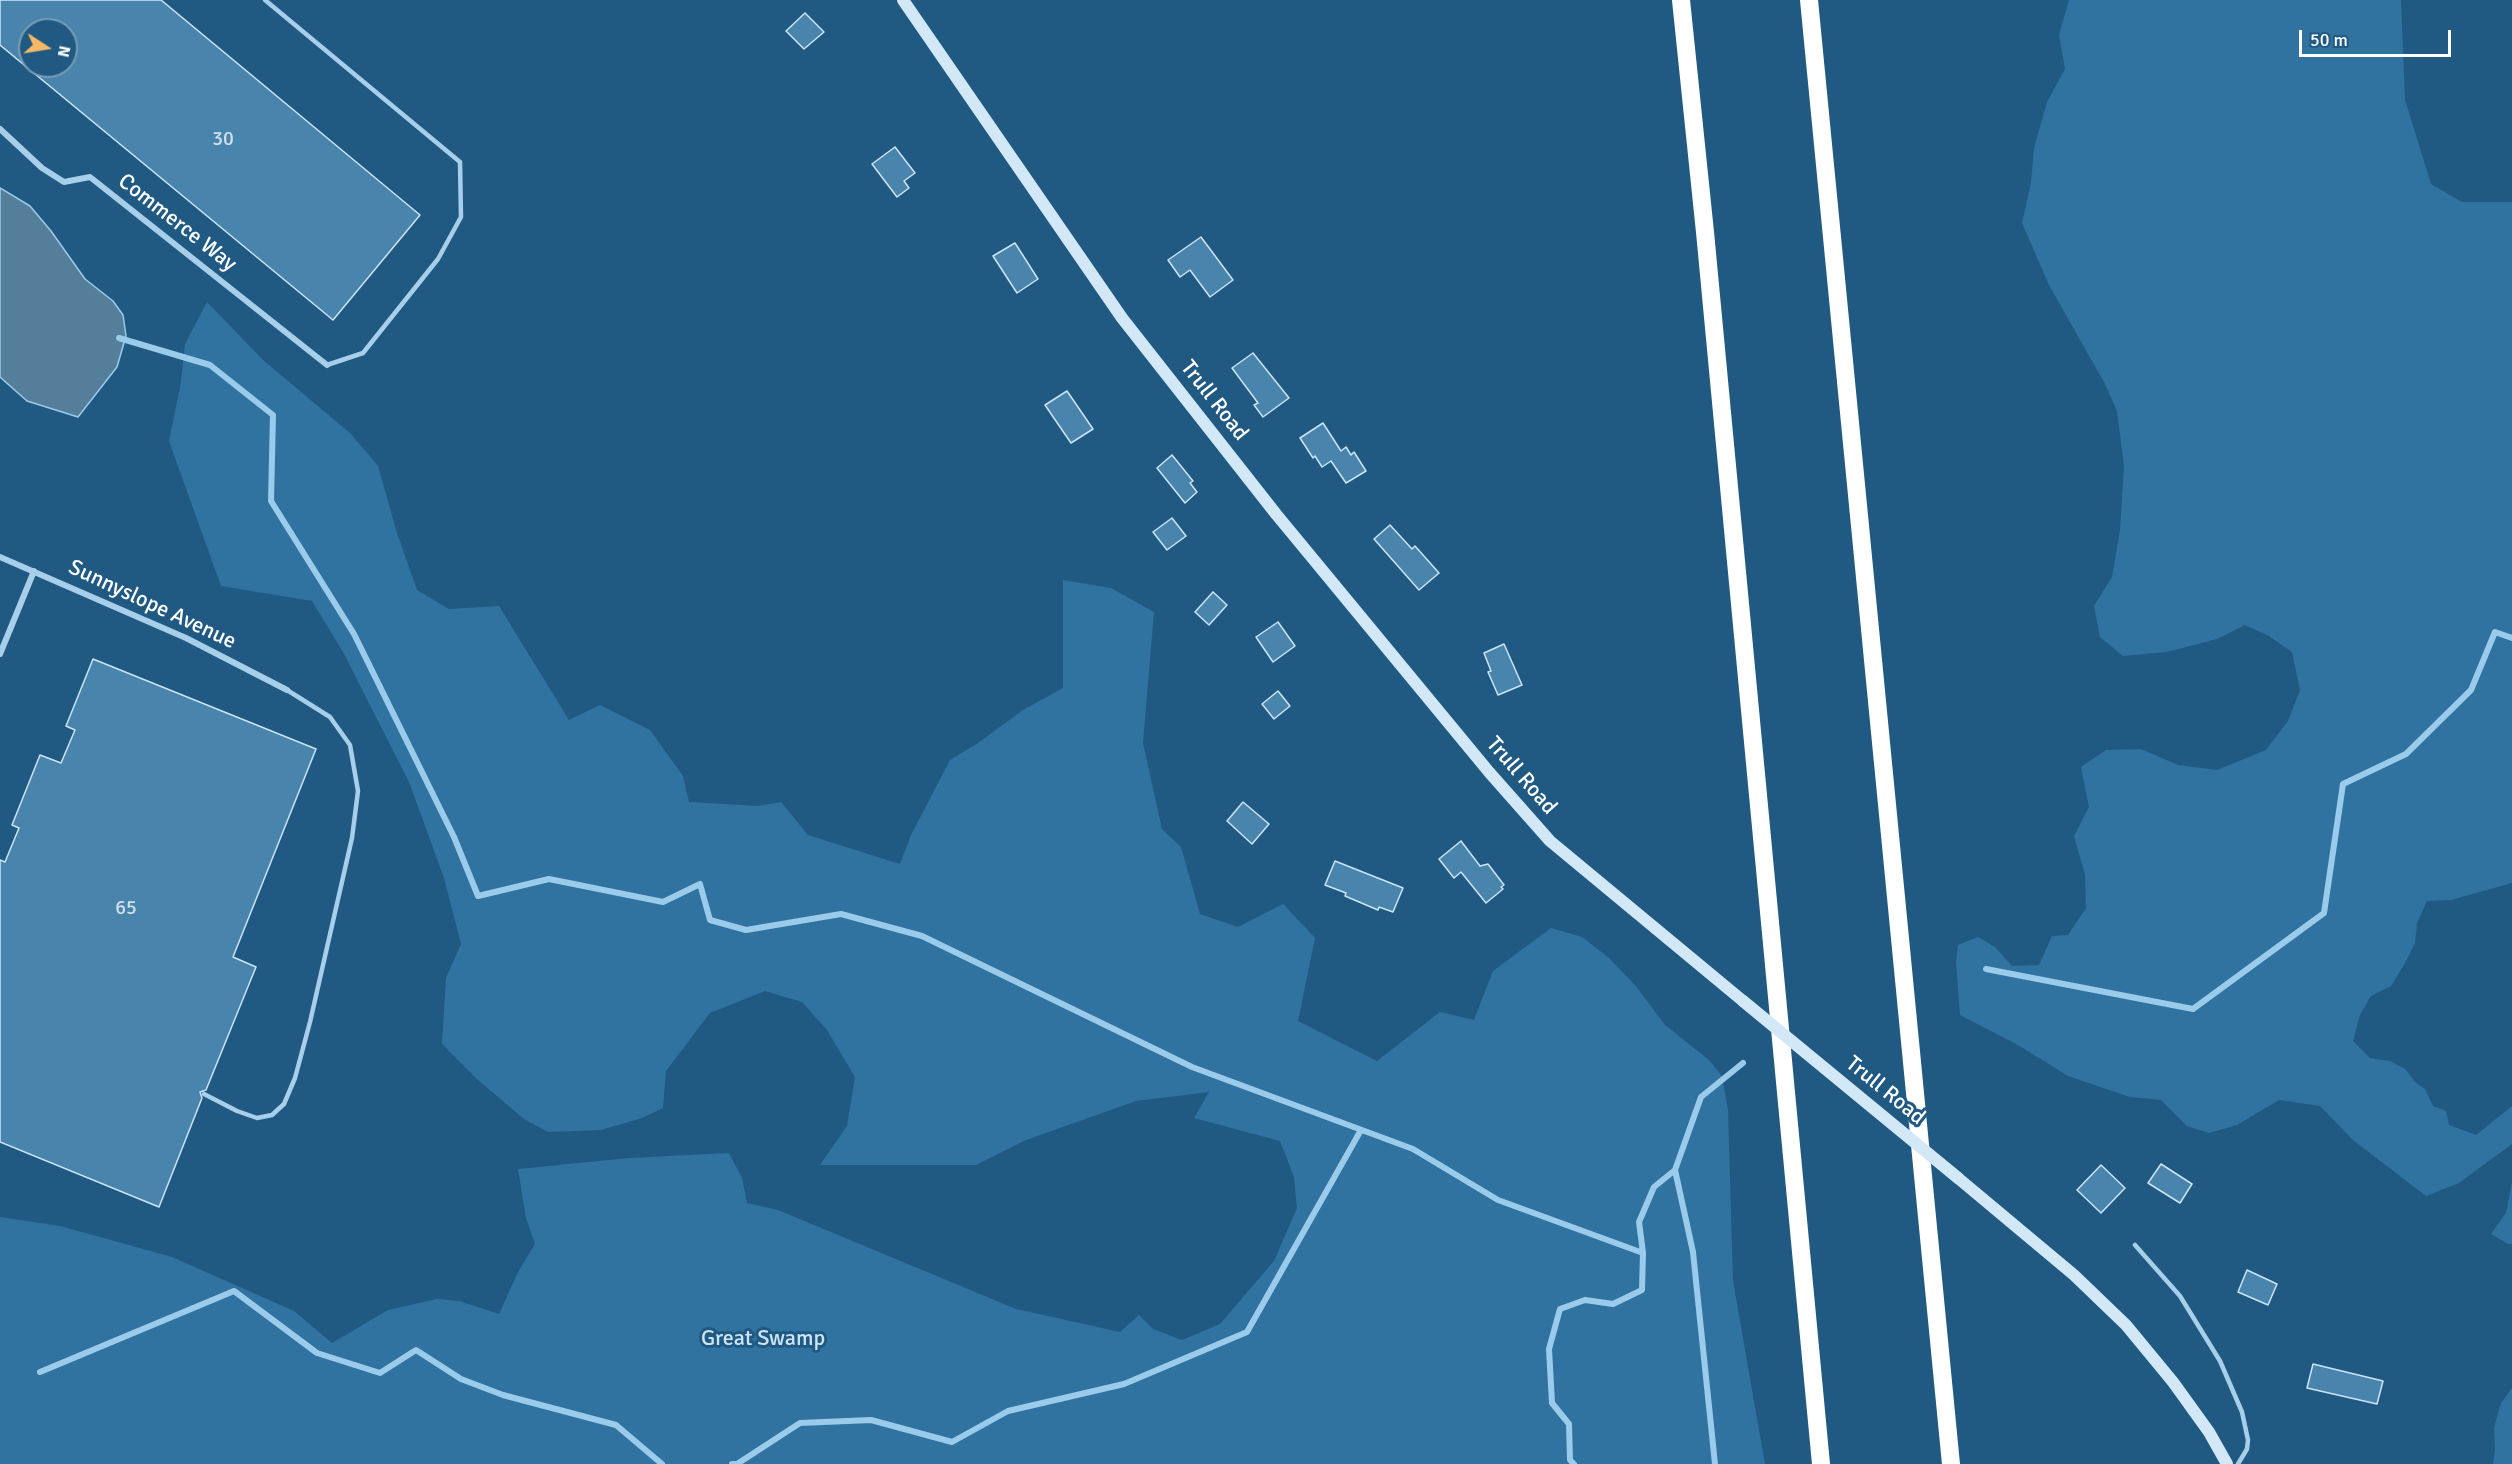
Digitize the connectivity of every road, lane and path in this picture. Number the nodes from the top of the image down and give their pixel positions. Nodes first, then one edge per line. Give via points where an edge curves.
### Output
1 (265, 0) edge
2 (903, 0) edge
3 (1681, 0) edge
4 (1809, 0) edge
5 (0, 129) edge
6 (327, 365) joint
7 (0, 557) edge
8 (34, 571) junction
9 (0, 654) edge
10 (287, 690) joint
11 (204, 1094) dead end
12 (2135, 1245) dead end
13 (1821, 1464) edge
14 (1951, 1464) edge
15 (2227, 1464) edge
16 (2238, 1464) edge

1 - 6 lane via 460,162 461,217 438,260 363,353
2 - 15 street, Trull Road, bridge via 1122,318 1276,514 1502,789 1582,869 2074,1275 2126,1325 2179,1389
3 - 13 highway
4 - 14 highway
5 - 6 street, Commerce Way via 42,168 64,182 90,177
7 - 8 street, Sunnyslope Avenue
8 - 9 street
8 - 10 street, Sunnyslope Avenue via 186,638
10 - 11 lane via 330,717 350,744 358,791 352,838 310,1022 284,1104 272,1115 257,1118
12 - 16 lane via 2180,1296 2220,1361 2242,1412 2248,1440

